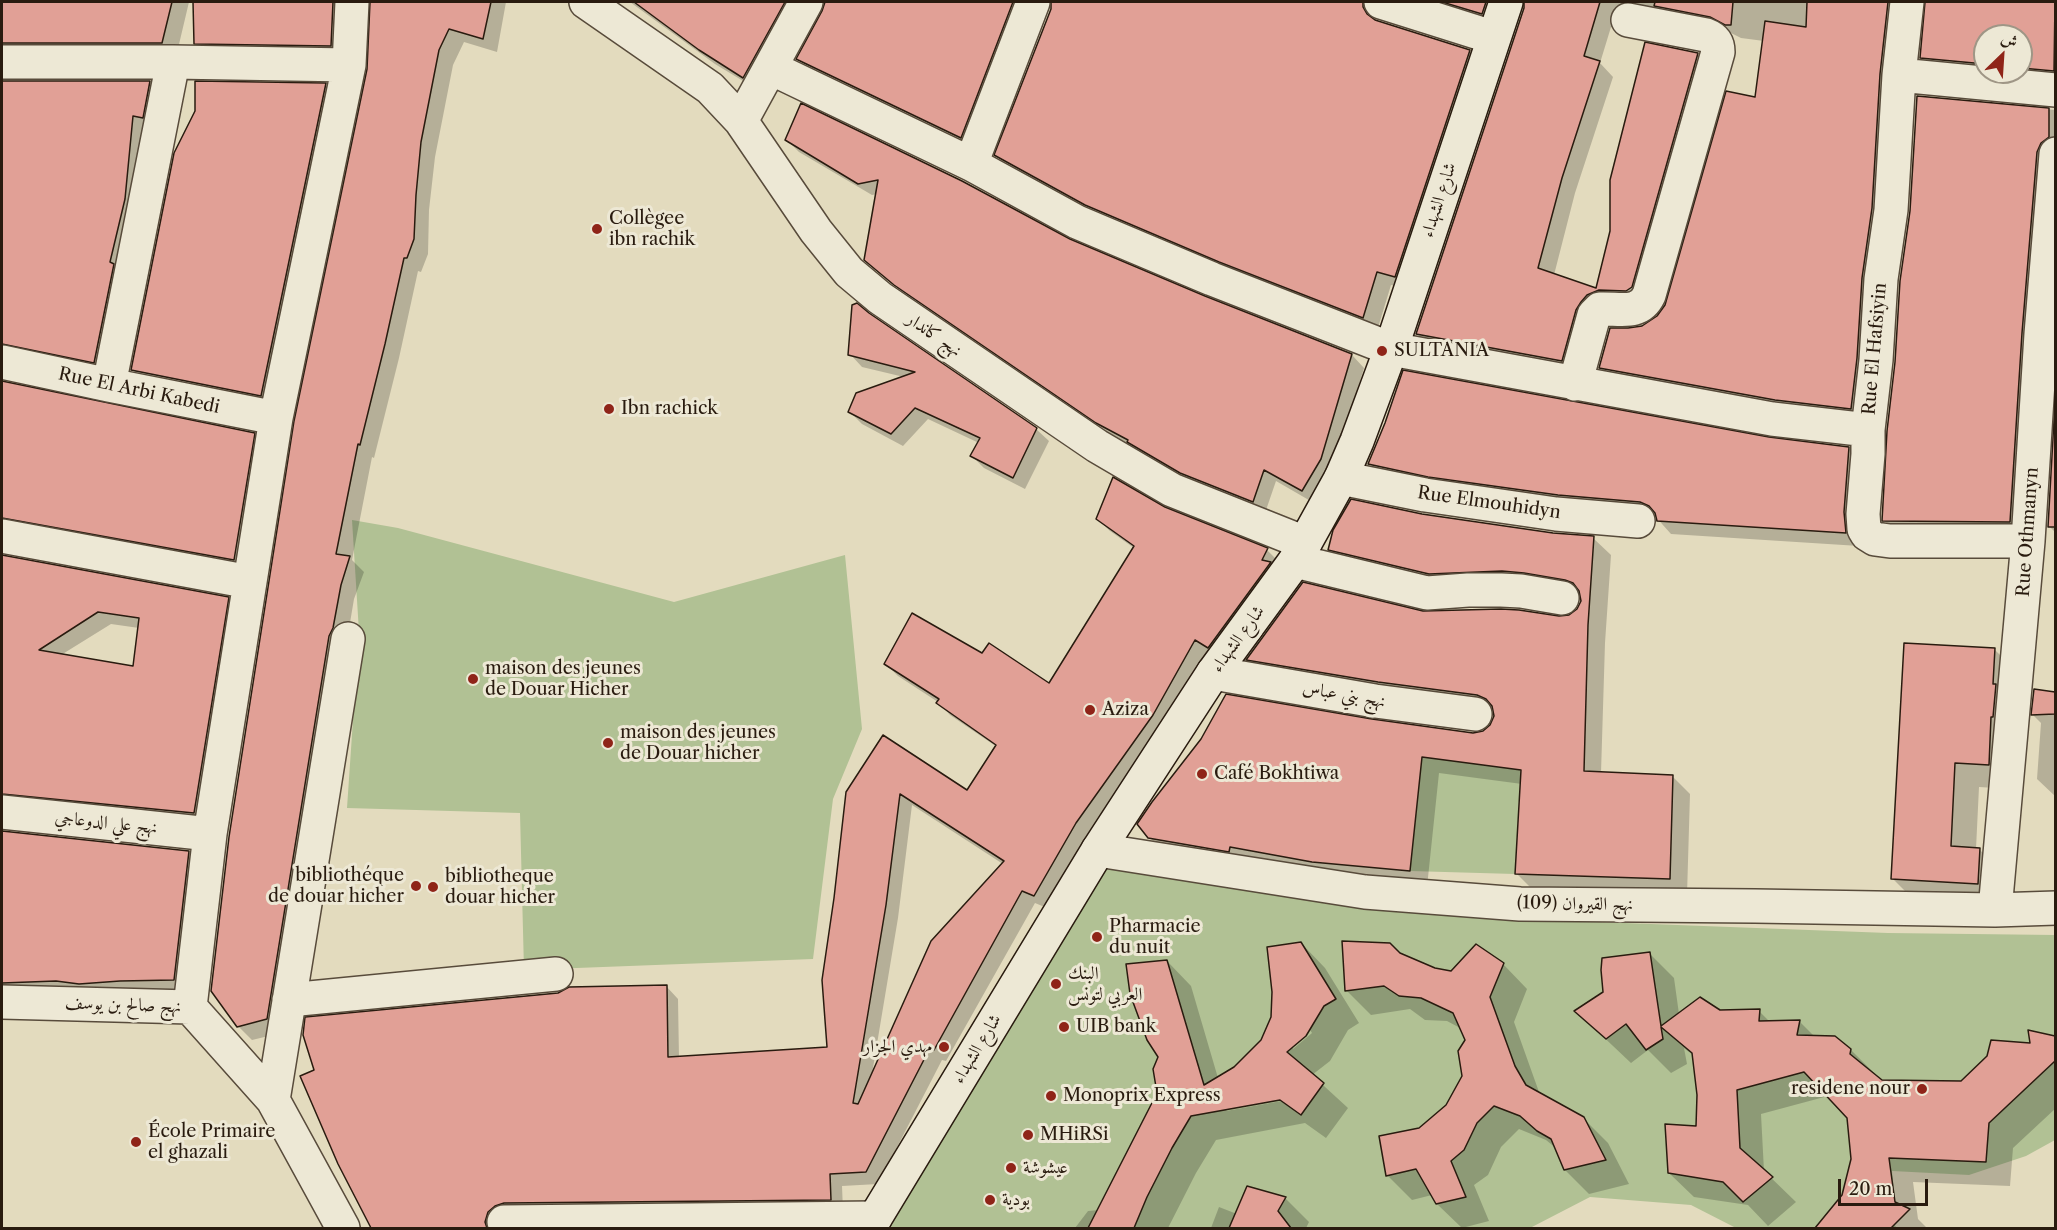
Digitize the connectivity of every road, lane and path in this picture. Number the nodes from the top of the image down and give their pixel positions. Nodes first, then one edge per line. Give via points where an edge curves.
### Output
1 (352, 2) edge
2 (806, 2) edge
3 (1033, 2) edge
4 (1381, 2) edge
5 (1506, 2) edge
6 (1907, 2) edge
7 (593, 3) edge
8 (1628, 20) dead end
9 (1492, 37) junction
10 (2, 62) edge
11 (173, 62) junction
12 (349, 65) junction
13 (771, 68) junction
14 (1899, 75) junction
15 (2055, 90) edge
16 (741, 121) junction
17 (2055, 154) edge
18 (970, 164) junction
19 (1391, 349) junction
20 (2, 362) edge
21 (1575, 384) junction
22 (109, 386) junction
23 (276, 418) junction
24 (1868, 430) junction
25 (1341, 478) junction
26 (1638, 521) dead end
27 (2, 536) edge
28 (2028, 541) junction
29 (1300, 552) junction
30 (250, 582) junction
31 (1562, 598) dead end
32 (348, 639) dead end
33 (1213, 673) junction
34 (1475, 714) dead end
35 (2, 812) edge
36 (210, 834) junction
37 (1098, 850) junction
38 (2055, 908) edge
39 (1995, 910) junction
40 (556, 974) dead end
41 (289, 1000) junction
42 (2, 1002) edge
43 (190, 1007) junction
44 (273, 1100) junction
45 (504, 1222) dead end
46 (872, 1223) edge
47 (343, 1228) edge

1 - 12 street
2 - 13 street
3 - 18 street
4 - 9 street
5 - 9 street, شارع الشهداء
6 - 14 street, Rue El Hafsiyin
7 - 16 street, نهج كاندار via 710,88
8 - 21 street via 1706,35 1718,45 1718,52 1649,295 1635,309 1600,309 1594,315
9 - 19 street, شارع الشهداء
10 - 11 street
11 - 12 street
11 - 22 street
12 - 23 street
13 - 16 street
13 - 18 street
14 - 15 street
14 - 24 street, Rue El Hafsiyin via 1891,210
16 - 29 street, نهج كاندار via 816,231 849,272 880,298 1097,446 1172,490
17 - 28 street, Rue Othmanyn
18 - 19 street via 1077,222
19 - 21 street
19 - 25 street, شارع الشهداء
20 - 22 street, Rue El Arbi Kabedi
21 - 24 street via 1772,419
22 - 23 street, Rue El Arbi Kabedi
23 - 30 street
24 - 28 street, Rue El Hafsiyin via 1863,523 1871,537 1890,541
25 - 26 street, Rue Elmouhidyn via 1556,514
25 - 29 street, شارع الشهداء
27 - 30 street
28 - 39 street, Rue Othmanyn
29 - 31 street, نهج كاندار via 1427,593 1501,590
29 - 33 street, شارع الشهداء
30 - 36 street
32 - 41 street
33 - 34 street, نهج بني عباس
33 - 37 street, شارع الشهداء
35 - 36 street, نهج علي الدوعاجي
36 - 43 street
37 - 39 street, نهج القيروان (109) via 1365,892 1520,904
37 - 46 street, شارع الشهداء
38 - 39 street, نهج القيروان (109)
40 - 41 street
41 - 44 street
42 - 43 street, نهج صالح بن يوسف
43 - 44 street, نهج صالح بن يوسف
44 - 47 street, نهج صالح بن يوسف
45 - 46 street

